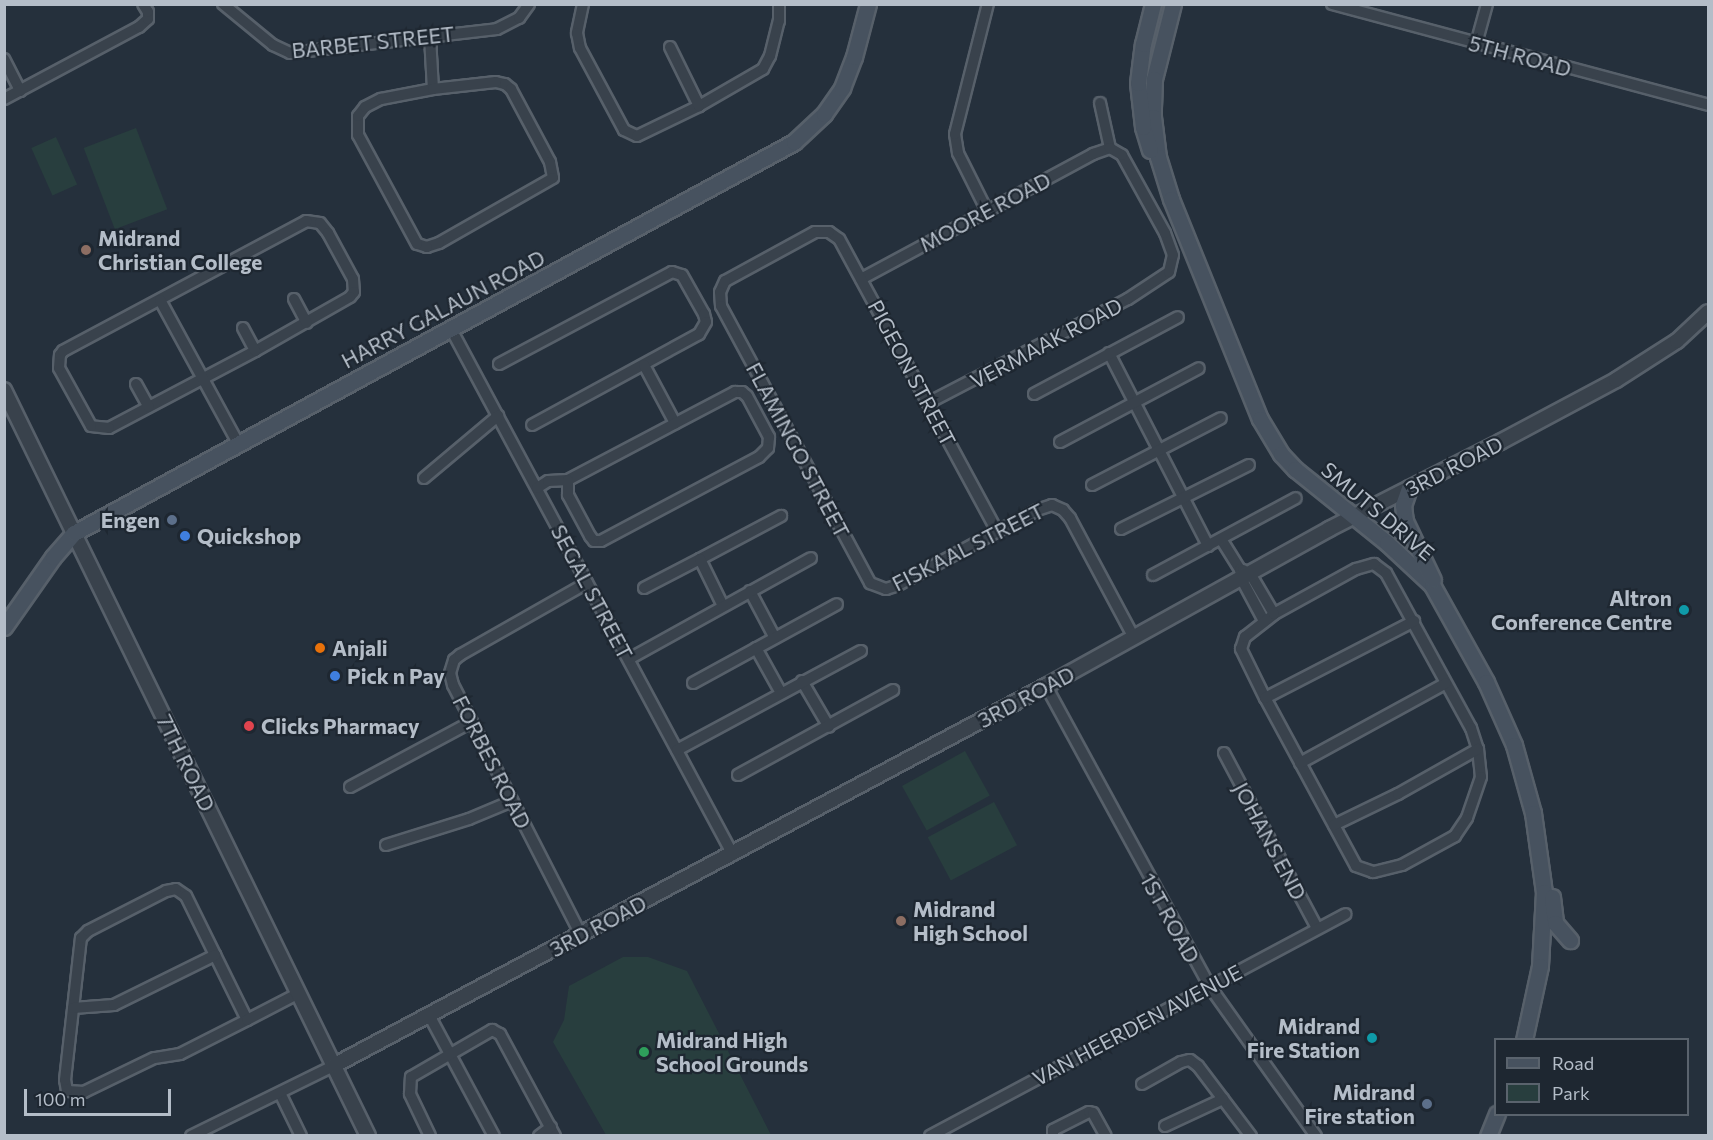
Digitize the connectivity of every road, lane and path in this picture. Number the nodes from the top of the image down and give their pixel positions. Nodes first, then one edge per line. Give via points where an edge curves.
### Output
1 (143, 4) edge
2 (223, 4) edge
3 (529, 4) edge
4 (583, 4) edge
5 (778, 4) edge
6 (868, 4) edge
7 (988, 4) edge
8 (1153, 4) edge
9 (1173, 4) edge
10 (1332, 4) edge
11 (1487, 4) edge
12 (1360, 8) edge
13 (430, 37) junction
14 (1476, 44) junction
15 (670, 47) dead end
16 (4, 59) edge
17 (433, 89) junction
18 (20, 91) junction
19 (4, 99) edge
20 (1100, 103) dead end
21 (1708, 105) edge
22 (699, 106) junction
23 (1110, 148) junction
24 (1172, 199) junction
25 (987, 211) junction
26 (861, 279) junction
27 (294, 299) dead end
28 (160, 300) junction
29 (721, 306) joint
30 (1708, 312) edge
31 (1178, 317) dead end
32 (307, 323) junction
33 (243, 328) dead end
34 (451, 329) junction
35 (255, 351) junction
36 (1109, 353) junction
37 (499, 364) dead end
38 (644, 365) junction
39 (1199, 368) dead end
40 (201, 378) junction
41 (136, 384) dead end
42 (4, 390) edge
43 (1034, 394) dead end
44 (1134, 401) junction
45 (928, 403) junction
46 (149, 407) junction
47 (498, 416) junction
48 (1221, 418) dead end
49 (675, 423) junction
50 (532, 425) dead end
51 (1060, 442) dead end
52 (238, 443) junction
53 (1158, 451) junction
54 (1249, 465) dead end
55 (424, 478) dead end
56 (568, 480) junction
57 (1092, 485) dead end
58 (537, 488) junction
59 (1409, 488) junction
60 (1182, 496) junction
61 (1296, 498) dead end
62 (781, 516) dead end
63 (1354, 516) junction
64 (1121, 529) dead end
65 (997, 531) junction
66 (74, 533) junction
67 (1221, 539) junction
68 (1208, 546) junction
69 (811, 558) dead end
70 (700, 559) junction
71 (1244, 574) junction
72 (1153, 575) dead end
73 (587, 583) junction
74 (644, 588) dead end
75 (881, 588) joint
76 (750, 591) junction
77 (1442, 599) junction
78 (837, 604) dead end
79 (723, 606) junction
80 (1274, 614) junction
81 (1264, 621) junction
82 (1414, 621) junction
83 (4, 627) edge
84 (775, 638) junction
85 (1134, 638) junction
86 (756, 648) junction
87 (861, 651) dead end
88 (629, 659) junction
89 (802, 681) junction
90 (693, 683) dead end
91 (1446, 683) junction
92 (1046, 686) junction
93 (893, 690) dead end
94 (781, 693) junction
95 (1265, 698) junction
96 (471, 722) junction
97 (829, 727) junction
98 (1478, 749) junction
99 (677, 750) junction
100 (1224, 753) dead end
101 (1300, 763) junction
102 (738, 775) dead end
103 (350, 787) dead end
104 (512, 801) junction
105 (1334, 825) junction
106 (386, 845) dead end
107 (1539, 851) junction
108 (733, 855) junction
109 (1345, 914) dead end
110 (1317, 928) junction
111 (582, 935) junction
112 (1570, 940) dead end
113 (215, 955) junction
114 (1210, 987) junction
115 (299, 993) junction
116 (73, 1008) junction
117 (429, 1016) junction
118 (248, 1020) junction
119 (1524, 1038) edge
120 (448, 1054) junction
121 (333, 1066) junction
122 (1142, 1084) dead end
123 (280, 1093) junction
124 (1223, 1099) junction
125 (1496, 1116) edge
126 (1165, 1126) dead end
127 (553, 1131) edge
128 (191, 1136) edge
129 (301, 1136) edge
130 (368, 1136) edge
131 (430, 1136) edge
132 (494, 1136) edge
133 (538, 1136) edge
134 (930, 1136) edge
135 (1053, 1136) edge
136 (1106, 1136) edge
137 (1251, 1136) edge
138 (1316, 1136) edge
139 (1488, 1136) edge

1 - 18 street via 148,12 145,23
2 - 13 street, BARBET STREET via 273,45 290,53
3 - 13 street, BARBET STREET via 519,18 506,26
4 - 22 street via 577,40 624,130 642,135
5 - 22 street via 779,21 763,69
6 - 34 main road, HARRY GALAUN ROAD via 842,88 800,138
7 - 25 street via 955,134 958,153
8 - 24 main road, SMUTS DRIVE via 1139,67 1139,103 1149,147
9 - 24 main road, SMUTS DRIVE via 1153,97 1158,157
10 - 12 street, 5TH ROAD
11 - 14 street
12 - 14 street, 5TH ROAD
13 - 17 street
14 - 21 street, 5TH ROAD
15 - 22 street
16 - 18 street
17 - 17 street via 496,82 508,86 554,173 549,183 427,247 415,241 358,135 356,123 361,110 374,102
18 - 19 street
20 - 23 street
23 - 25 street, MOORE ROAD
23 - 45 street, VERMAAK ROAD via 1120,152 1128,164 1170,244 1173,261 1162,279
24 - 63 main road, SMUTS DRIVE via 1269,437 1295,469
25 - 26 street, MOORE ROAD
26 - 29 street, PIGEON STREET via 839,239 829,232 815,232 730,278 722,286
26 - 45 street, PIGEON STREET
27 - 32 street
28 - 32 street via 300,223 313,221 328,233 352,279 354,292
28 - 40 street
28 - 46 street via 63,351 59,361 91,426 109,428
29 - 75 street, FLAMINGO STREET via 864,574 870,583
30 - 59 street, 3RD ROAD via 1677,341 1616,380
31 - 36 street
32 - 35 street
33 - 35 street
34 - 47 street, SEGAL STREET
34 - 52 main road, HARRY GALAUN ROAD
35 - 40 street
36 - 43 street
36 - 44 street
37 - 38 street via 676,272 682,275 704,314 704,327 699,334
38 - 49 street
38 - 50 street
39 - 44 street
40 - 46 street
40 - 52 street
41 - 46 street
42 - 66 street, 7TH ROAD
44 - 51 street
44 - 53 street
45 - 65 street, PIGEON STREET
47 - 55 street
47 - 58 street, SEGAL STREET
48 - 53 street
49 - 56 street
49 - 56 street via 729,394 742,392 769,437 769,444 765,452 750,462 601,541 591,538 568,495
52 - 66 main road, HARRY GALAUN ROAD
53 - 57 street
53 - 60 street
54 - 60 street
56 - 58 street via 548,481
58 - 73 street, SEGAL STREET
59 - 63 street, 3RD ROAD
59 - 77 main road via 1403,505 1405,521
60 - 64 street
60 - 68 street
61 - 67 street
62 - 70 street
63 - 71 street, 3RD ROAD
63 - 77 main road, SMUTS DRIVE via 1420,571
65 - 75 street, FISKAAL STREET via 896,586
65 - 85 street, FISKAAL STREET via 1045,506 1055,506 1070,518
66 - 83 main road, HARRY GALAUN ROAD
66 - 115 street, 7TH ROAD
67 - 68 street
67 - 71 street
68 - 72 street
69 - 76 street
70 - 74 street
70 - 79 street
71 - 80 street
71 - 81 street
71 - 85 street, 3RD ROAD
73 - 88 street, SEGAL STREET
73 - 96 street, FORBES ROAD via 454,660 451,680
76 - 79 street
76 - 84 street
77 - 107 main road, SMUTS DRIVE via 1514,745 1526,781
78 - 84 street
79 - 88 street
80 - 81 street
80 - 82 street via 1356,569 1374,564 1386,573
81 - 95 street via 1245,637 1241,649
82 - 91 street
82 - 95 street
84 - 86 street
85 - 92 street, 3RD ROAD
86 - 90 street
86 - 94 street
87 - 89 street
88 - 99 street, SEGAL STREET
89 - 94 street
89 - 97 street
91 - 98 street
91 - 101 street
92 - 108 street, 3RD ROAD
92 - 114 street, 1ST ROAD
93 - 97 street
94 - 99 street
95 - 101 street
96 - 103 street
96 - 104 street, FORBES ROAD
97 - 102 street
98 - 105 street
98 - 105 street via 1480,782 1461,830 1419,857 1387,870 1360,869
99 - 108 street, SEGAL STREET
100 - 110 street, JOHANS END
101 - 105 street
104 - 106 street
104 - 111 street, FORBES ROAD
107 - 112 main road via 1547,871 1555,922
107 - 119 main road, SMUTS DRIVE via 1543,931 1539,975
108 - 111 street, 3RD ROAD
109 - 110 street, VAN HEERDEN AVENUE
110 - 114 street, VAN HEERDEN AVENUE
111 - 117 street, 3RD ROAD
113 - 116 street via 114,1005
113 - 116 street via 186,896 176,889 166,891 84,934 78,947
113 - 118 street
114 - 134 street, VAN HEERDEN AVENUE
114 - 138 street, 1ST ROAD
115 - 118 street
115 - 121 street, 7TH ROAD
116 - 118 street via 65,1085 67,1091 74,1093 84,1092 154,1058 180,1054
117 - 120 street
117 - 121 street, 3RD ROAD
120 - 127 street via 488,1031 500,1034
120 - 131 street via 415,1073 409,1082 410,1094
120 - 132 street
121 - 123 street
121 - 130 street, 7TH ROAD
122 - 124 street via 1190,1060
123 - 128 street
123 - 129 street
124 - 126 street
124 - 137 street
125 - 139 main road
127 - 133 street
135 - 136 street via 1053,1130 1089,1112

